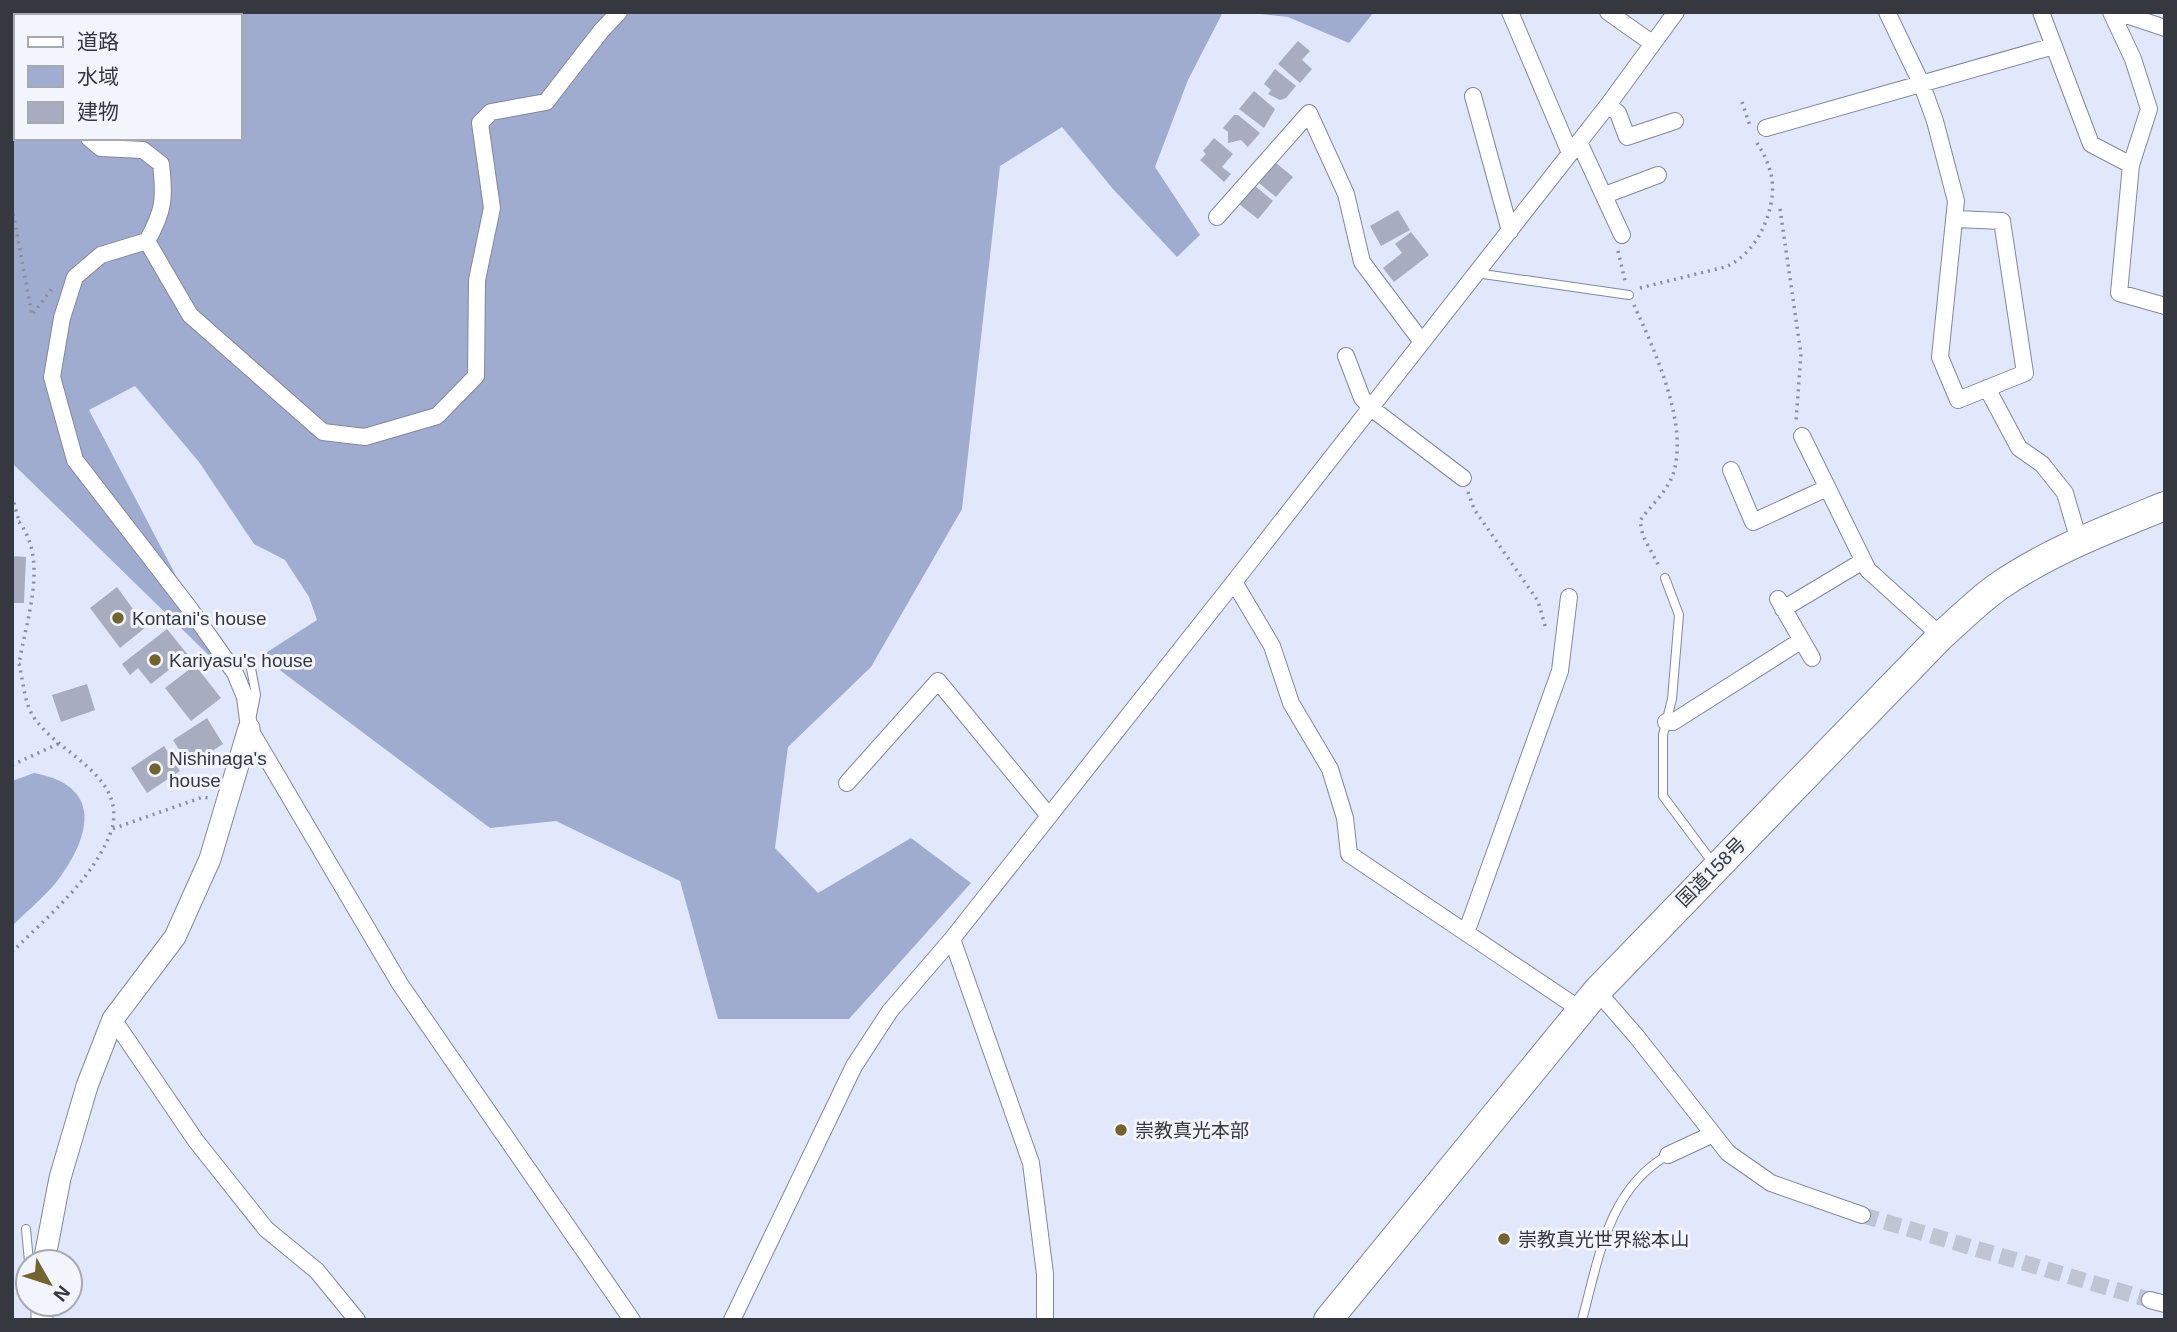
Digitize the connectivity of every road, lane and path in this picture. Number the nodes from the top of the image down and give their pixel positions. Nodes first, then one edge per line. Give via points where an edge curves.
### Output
1 (619, 12) edge
2 (1510, 12) edge
3 (1608, 12) edge
4 (1676, 12) edge
5 (1887, 12) edge
6 (2041, 12) edge
7 (2111, 12) edge
8 (2118, 12) edge
9 (2165, 28) edge
10 (1652, 43) junction
11 (2054, 46) junction
12 (1922, 85) junction
13 (1473, 96) dead end
14 (1742, 103) dead end
15 (1608, 105) junction
16 (1675, 121) dead end
17 (1758, 132) junction
18 (91, 140) edge
19 (1575, 147) junction
20 (2131, 165) junction
21 (1658, 175) dead end
22 (1605, 195) junction
23 (12, 206) edge
24 (1780, 209) dead end
25 (1217, 217) dead end
26 (1956, 219) junction
27 (1510, 231) junction
28 (1622, 236) joint
29 (147, 241) junction
30 (1476, 273) junction
31 (1629, 295) joint
32 (2164, 303) edge
33 (62, 318) junction
34 (1422, 342) junction
35 (1346, 356) dead end
36 (1987, 388) junction
37 (1371, 408) junction
38 (1802, 436) joint
39 (1731, 470) dead end
40 (1463, 478) joint
41 (1826, 488) junction
42 (12, 496) edge
43 (2165, 506) edge
44 (19, 522) junction
45 (12, 523) edge
46 (2078, 541) junction
47 (1863, 561) junction
48 (1665, 579) joint
49 (1234, 582) junction
50 (1569, 597) dead end
51 (1546, 629) dead end
52 (1941, 636) junction
53 (1802, 640) junction
54 (1812, 658) dead end
55 (12, 663) edge
56 (250, 663) dead end
57 (19, 664) junction
58 (1666, 722) junction
59 (249, 728) junction
60 (60, 743) junction
61 (12, 765) edge
62 (847, 783) dead end
63 (229, 802) junction
64 (1049, 816) junction
65 (112, 829) junction
66 (1716, 867) junction
67 (1466, 933) junction
68 (952, 939) junction
69 (12, 952) edge
70 (1589, 1001) junction
71 (113, 1019) junction
72 (1711, 1135) junction
73 (1668, 1155) joint
74 (1862, 1215) tunnel mouth
75 (26, 1229) dead end
76 (28, 1248) edge
77 (47, 1248) edge
78 (357, 1320) edge
79 (632, 1320) edge
80 (732, 1320) edge
81 (1045, 1320) edge
82 (1328, 1320) edge
83 (1582, 1320) edge

1 - 29 street via 546,102 491,112 480,123 492,208 477,280 476,376 437,416 365,437 323,432 190,314
2 - 19 street
3 - 10 street
4 - 10 street
5 - 12 street
6 - 11 street
7 - 20 street via 2149,109
8 - 9 street
10 - 15 street
11 - 12 street
11 - 20 street via 2091,144
12 - 17 street
12 - 26 street via 1948,160
13 - 27 street
14 - 17 path
15 - 16 street via 1618,113 1627,137
15 - 19 street
17 - 28 path via 1769,167 1771,201 1753,246 1736,263 1627,288 1616,240
18 - 29 street via 101,148 143,150 161,164 162,214
19 - 22 street
19 - 27 street
20 - 32 street via 2119,293
21 - 22 street
22 - 28 street
23 - 33 path via 32,315 54,284
24 - 38 path via 1801,354 1795,406 1797,430
25 - 34 street via 1308,113 1346,194 1363,262
26 - 36 street via 1940,357 1958,400
26 - 36 street via 2003,221 2025,373
27 - 30 street
29 - 33 street via 101,255 75,277
30 - 31 lane
30 - 34 street
31 - 48 path via 1658,358 1675,434 1671,478 1640,521
33 - 59 street via 52,377 75,460 235,673 245,697
34 - 37 street
35 - 37 street via 1362,398
36 - 46 street via 2019,448 2042,464 2065,493
37 - 40 street
37 - 49 street
38 - 41 street
39 - 41 street via 1753,522
40 - 51 path via 1474,509 1538,601
41 - 47 street
42 - 44 path
43 - 46 highway, 国道158号
44 - 45 path
44 - 57 path via 29,534 35,563
46 - 52 highway, 国道158号 via 1997,587
47 - 52 street
47 - 53 street via 1780,604
48 - 58 lane via 1679,615
49 - 64 street
49 - 67 street via 1272,646 1291,703 1330,769 1345,818 1349,854
50 - 67 street via 1559,671
52 - 66 highway, 国道158号
53 - 54 street
53 - 58 street via 1673,722
55 - 57 path
56 - 59 lane via 256,695
57 - 60 path via 32,714
58 - 66 lane via 1663,796
59 - 63 street
59 - 79 street via 400,984
60 - 61 path
60 - 65 path via 92,769 107,791 116,815
62 - 64 street via 938,681
63 - 65 path via 203,797
63 - 71 street via 210,859 175,937
64 - 68 street
65 - 69 path via 105,849 81,882
66 - 70 highway, 国道158号
67 - 70 street
68 - 80 street via 890,1011 855,1066
68 - 81 street via 1031,1163 1045,1274
70 - 72 street via 1637,1037
70 - 82 highway, 国道158号
71 - 77 street via 60,1178
71 - 78 street via 196,1142 266,1229 317,1271
72 - 73 street
72 - 74 street via 1771,1183
73 - 83 lane via 1645,1168 1619,1204 1605,1236
75 - 76 lane

